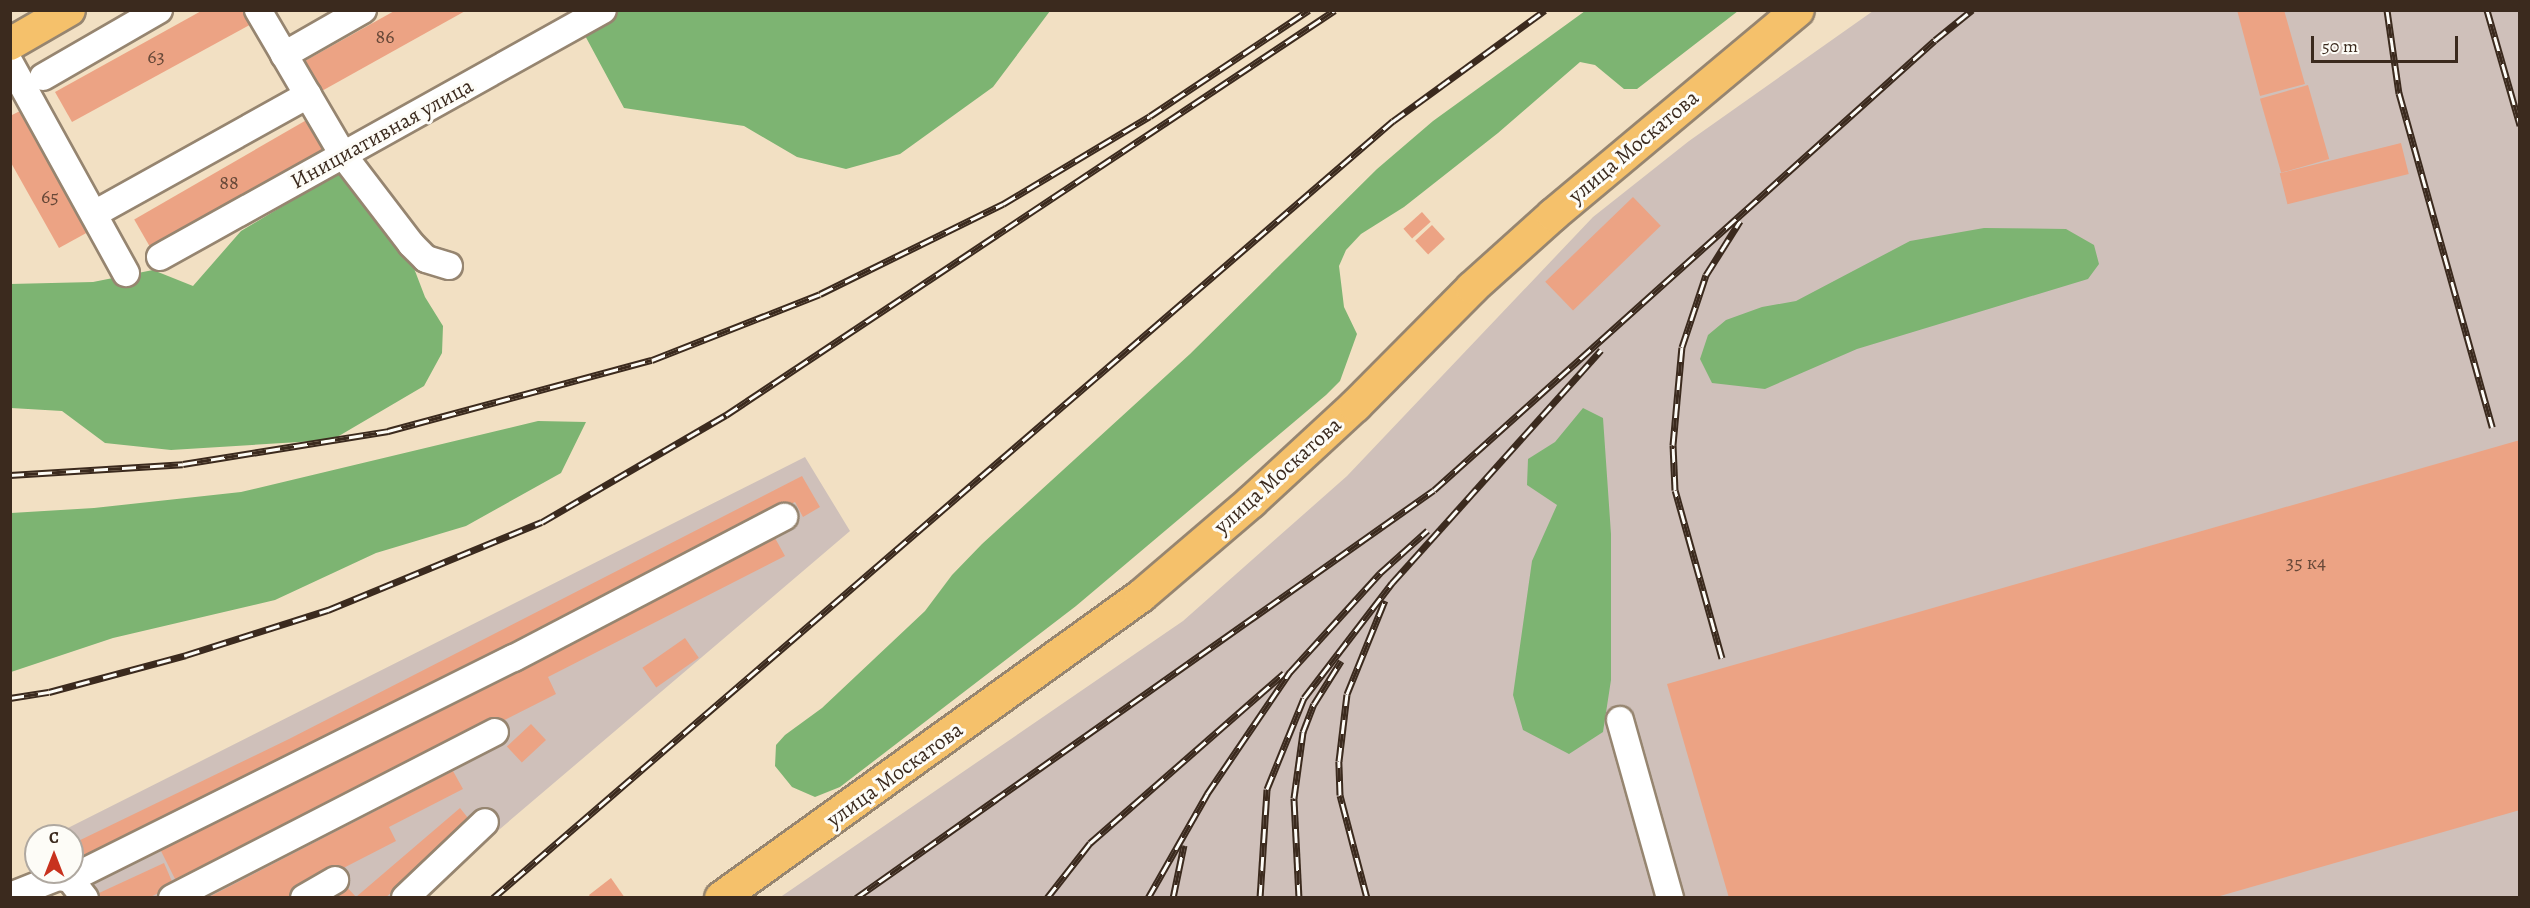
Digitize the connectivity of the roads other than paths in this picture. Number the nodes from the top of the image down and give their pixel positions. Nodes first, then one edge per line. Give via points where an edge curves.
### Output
1 (69, 10) edge
2 (159, 10) edge
3 (363, 10) edge
4 (603, 10) edge
5 (1798, 10) edge
6 (263, 12) edge
7 (40, 18) edge
8 (10, 44) edge
9 (284, 55) junction
10 (10, 63) edge
11 (43, 77) dead end
12 (308, 95) junction
13 (343, 155) junction
14 (94, 214) junction
15 (160, 257) dead end
16 (448, 266) dead end
17 (126, 273) dead end
18 (784, 517) dead end
19 (1620, 720) dead end
20 (495, 732) dead end
21 (485, 822) dead end
22 (78, 888) edge
23 (10, 896) edge
24 (172, 897) edge
25 (304, 897) edge
26 (314, 897) edge
27 (405, 897) edge
28 (721, 897) edge
29 (1670, 897) edge

1 - 7 main road
2 - 11 street
3 - 9 street
4 - 13 street, Инициативная улица
5 - 28 main road, улица Москатова via 1536,230 1329,430 1142,596
6 - 9 street
7 - 8 main road
9 - 12 street
10 - 14 street
12 - 13 street
12 - 14 street
13 - 15 street, Инициативная улица
13 - 16 street via 411,244 426,259
14 - 17 street
18 - 22 street
19 - 29 street
20 - 24 street
21 - 27 street
22 - 23 street via 58,877
25 - 26 street via 335,880

